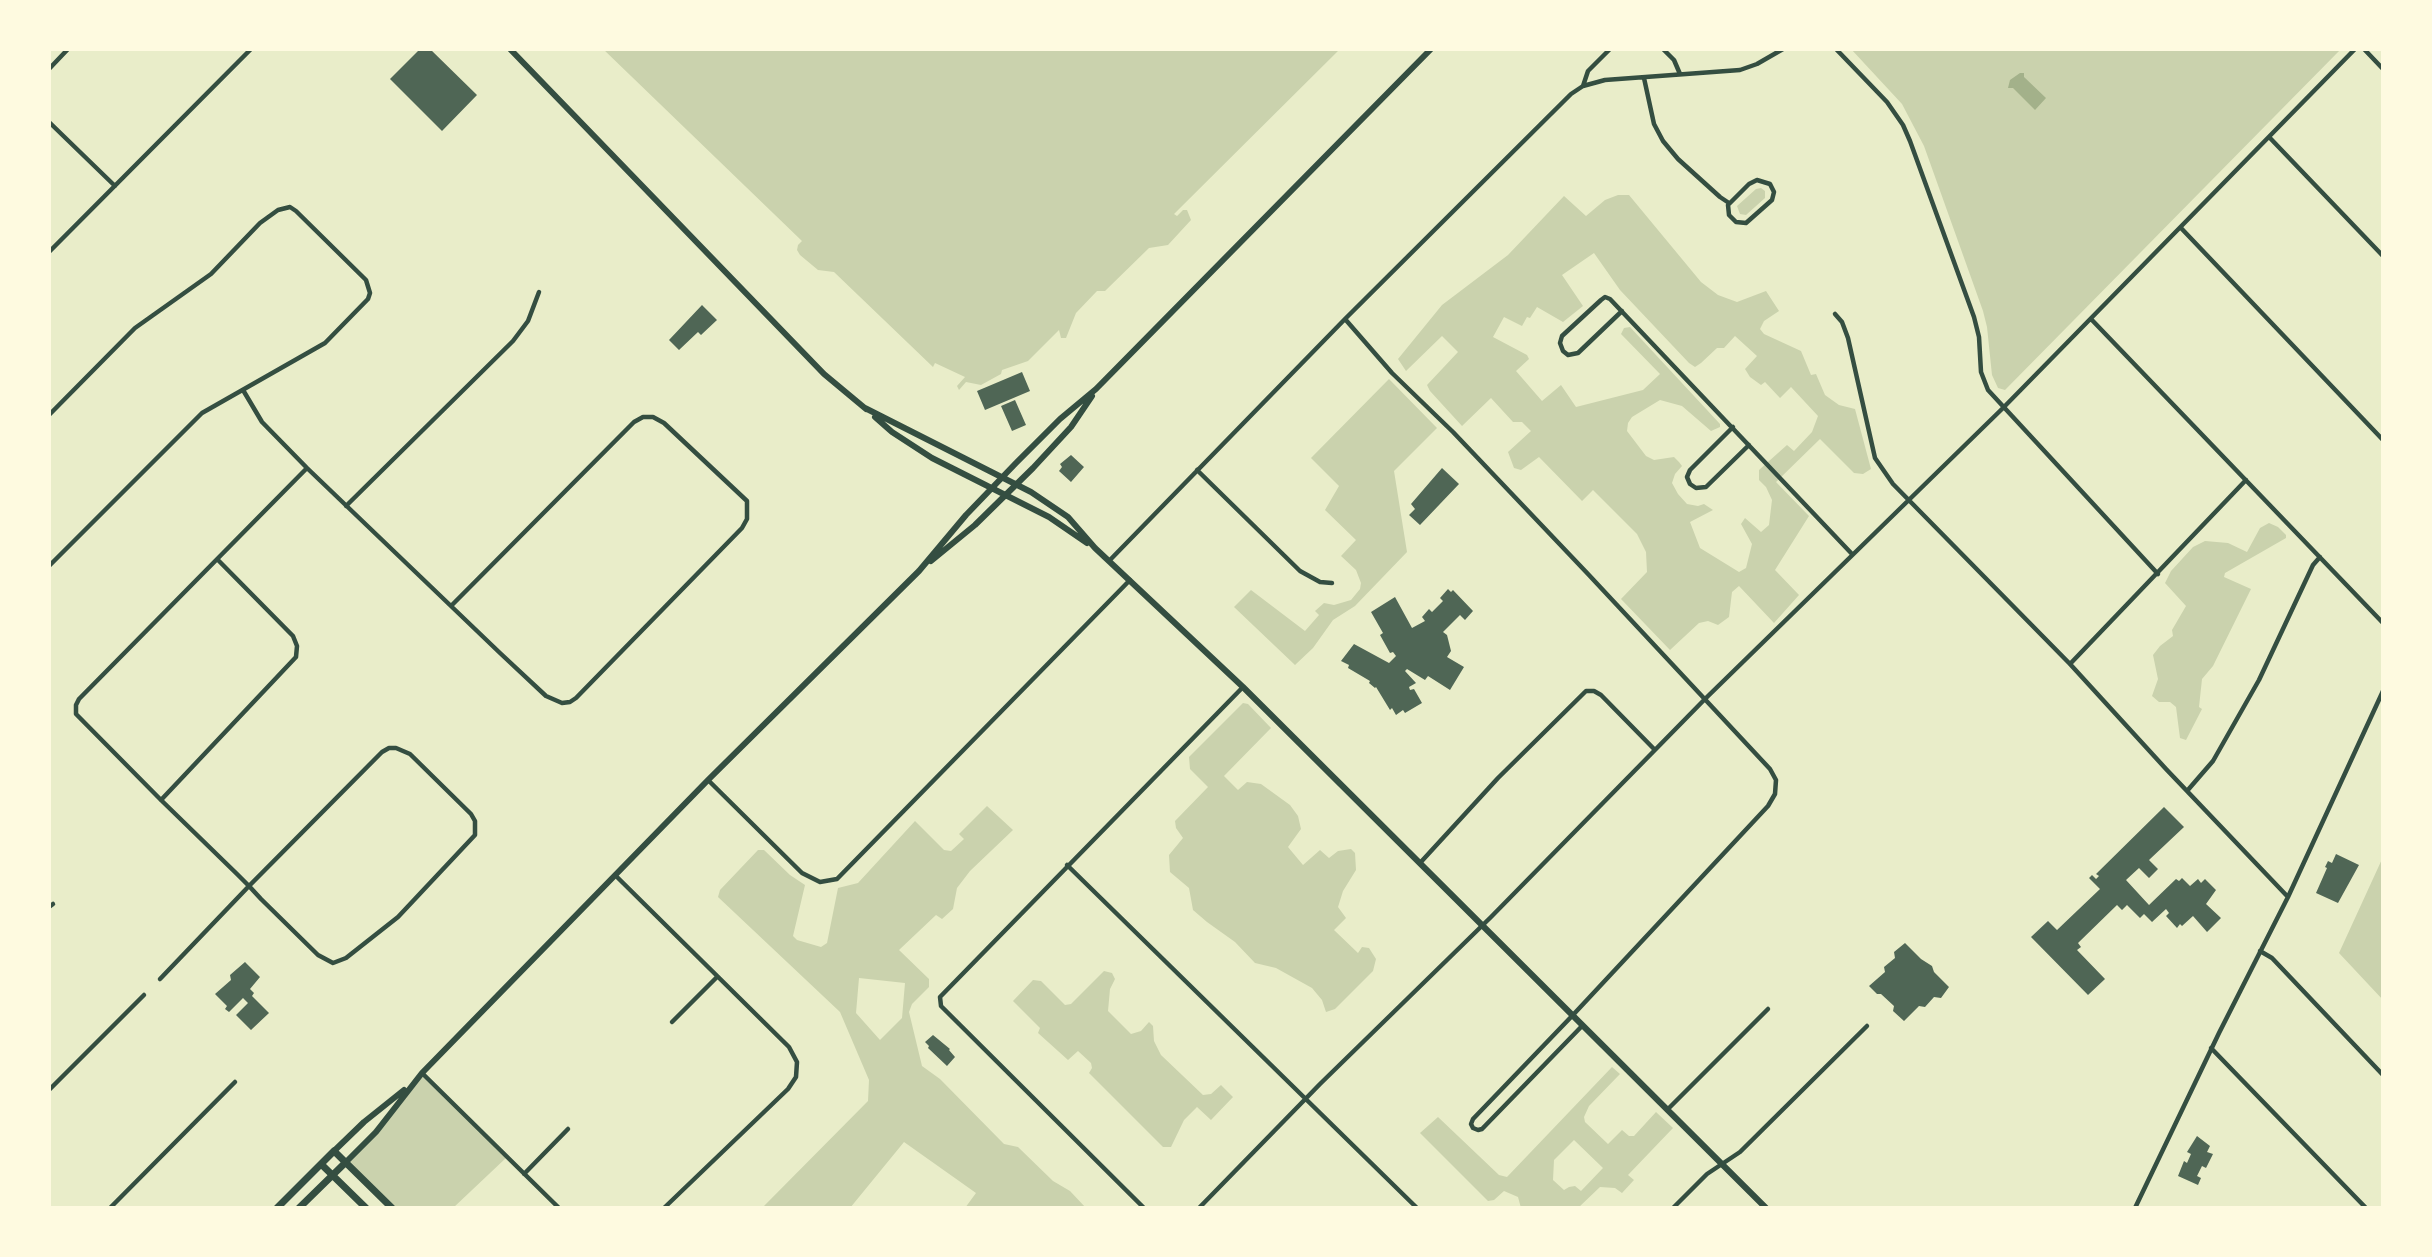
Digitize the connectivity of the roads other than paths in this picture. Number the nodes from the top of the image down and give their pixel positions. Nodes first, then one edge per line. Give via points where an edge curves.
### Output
1 (68, 49) edge
2 (251, 49) edge
3 (510, 49) edge
4 (1432, 49) edge
5 (1610, 49) edge
6 (1663, 49) edge
7 (1783, 49) edge
8 (1836, 49) edge
9 (2356, 49) edge
10 (2364, 49) edge
11 (49, 69) edge
12 (2383, 69) edge
13 (1680, 74) junction
14 (1644, 78) junction
15 (1583, 86) junction
16 (49, 122) edge
17 (2270, 138) junction
18 (115, 186) junction
19 (1729, 203) junction
20 (2181, 228) junction
21 (49, 252) edge
22 (2383, 256) edge
23 (539, 292) dead end
24 (1622, 311) junction
25 (1835, 314) dead end
26 (2091, 318) junction
27 (1345, 319) junction
28 (1097, 389) junction
29 (243, 390) junction
30 (865, 408) junction
31 (2003, 408) junction
32 (49, 415) edge
33 (1733, 427) junction
34 (2383, 440) edge
35 (1749, 445) junction
36 (307, 468) junction
37 (1197, 470) junction
38 (1002, 477) junction
39 (2246, 480) junction
40 (1016, 484) junction
41 (991, 488) junction
42 (1005, 495) junction
43 (1910, 501) junction
44 (346, 506) junction
45 (1095, 548) junction
46 (1852, 554) junction
47 (2320, 557) junction
48 (218, 560) junction
49 (1109, 561) junction
50 (49, 566) edge
51 (919, 571) junction
52 (2158, 574) junction
53 (1129, 580) junction
54 (1332, 583) dead end
55 (451, 606) junction
56 (2383, 623) edge
57 (2070, 664) junction
58 (1243, 687) junction
59 (2383, 691) edge
60 (1705, 699) junction
61 (1655, 750) junction
62 (708, 780) junction
63 (2187, 791) junction
64 (161, 800) junction
65 (1419, 864) junction
66 (1068, 865) junction
67 (616, 876) junction
68 (248, 886) junction
69 (2288, 897) junction
70 (1482, 926) junction
71 (2260, 951) junction
72 (717, 977) junction
73 (160, 979) dead end
74 (144, 995) dead end
75 (1768, 1009) dead end
76 (1572, 1016) junction
77 (672, 1022) dead end
78 (1582, 1026) junction
79 (1867, 1026) dead end
80 (2211, 1048) junction
81 (422, 1073) junction
82 (2383, 1075) edge
83 (235, 1082) dead end
84 (414, 1082) junction
85 (49, 1090) edge
86 (1306, 1099) junction
87 (1667, 1110) junction
88 (568, 1129) dead end
89 (334, 1151) junction
90 (345, 1162) junction
91 (321, 1164) junction
92 (1722, 1164) junction
93 (524, 1174) junction
94 (332, 1175) junction
95 (2364, 1206) edge
96 (110, 1208) edge
97 (277, 1208) edge
98 (299, 1208) edge
99 (366, 1208) edge
100 (392, 1208) edge
101 (559, 1208) edge
102 (664, 1208) edge
103 (1144, 1208) edge
104 (1199, 1208) edge
105 (1417, 1208) edge
106 (1673, 1208) edge
107 (1766, 1208) edge
108 (2136, 1208) edge
109 (2357, 1208) edge

1 - 11 street
2 - 18 street
3 - 30 street via 824,374
4 - 28 street
5 - 15 street via 1588,71
6 - 13 street
7 - 13 street via 1740,70
8 - 31 street via 1903,125 1974,317 1983,381
9 - 17 street
10 - 12 street
13 - 14 street
14 - 15 street
14 - 19 street via 1654,124 1663,141
15 - 27 street via 1564,99
16 - 18 street
17 - 20 street
17 - 22 street
18 - 21 street
19 - 19 street via 1732,220 1746,223 1769,204 1774,192 1766,181 1757,180
20 - 26 street
20 - 34 street
23 - 44 street via 522,331
24 - 24 street via 1605,297 1562,336 1560,347 1568,355 1578,353
24 - 33 street
25 - 43 street via 1848,338 1875,458
26 - 31 street
26 - 39 street
27 - 37 street
27 - 60 street
28 - 38 street
28 - 40 street via 1071,427
29 - 32 street via 325,343 370,293 360,272 289,207 260,223 211,274 135,328
29 - 36 street via 262,422
29 - 50 street via 194,420
30 - 38 street
30 - 41 street via 911,446
31 - 43 street
31 - 52 street
33 - 35 street
33 - 35 street via 1690,470 1690,484 1706,487
35 - 46 street
36 - 44 street
36 - 48 street
37 - 49 street
37 - 54 street via 1300,571
38 - 40 street
38 - 41 street
39 - 47 street
39 - 52 street
40 - 42 street
40 - 45 street via 1058,508
41 - 42 street
41 - 51 street
42 - 45 street
42 - 51 street
43 - 46 street
43 - 57 street
44 - 55 street
45 - 49 street
46 - 60 street
47 - 56 street
47 - 63 street via 2246,703 2213,761
48 - 64 street via 293,636 296,657
48 - 64 street via 76,705 80,719
49 - 53 street
51 - 62 street
52 - 57 street
53 - 58 street
53 - 62 street via 837,879 820,882 802,873
55 - 55 street via 546,696 570,702 742,528 747,501 664,423 643,417
57 - 63 street
58 - 65 street
58 - 66 street
59 - 69 street
60 - 61 street
60 - 76 street via 1770,769 1776,780 1775,794
61 - 65 street via 1601,695 1586,691
61 - 70 street
62 - 67 street
63 - 69 street
64 - 68 street
65 - 70 street
66 - 86 street
66 - 103 street via 943,992 939,1002
67 - 72 street
67 - 81 street
68 - 68 street via 389,748 410,754 471,814 476,829 471,841 398,917 333,963 318,955
68 - 73 street
69 - 71 street
70 - 76 street
70 - 86 street
71 - 80 street
71 - 82 street via 2272,958
72 - 77 street
72 - 102 street via 789,1047 798,1070 788,1089
74 - 85 street
75 - 87 street
76 - 78 street
76 - 78 street via 1473,1119 1473,1128 1482,1129
78 - 87 street
79 - 92 street via 1740,1152
80 - 95 street
80 - 108 street
81 - 84 street
81 - 93 street
83 - 96 street
84 - 89 street
84 - 90 street via 376,1132
86 - 104 street
86 - 105 street
87 - 92 street
88 - 93 street
89 - 90 main road
89 - 91 main road
90 - 94 main road
90 - 100 main road
91 - 94 main road
91 - 97 main road
92 - 106 street
92 - 107 street
93 - 101 street
94 - 98 main road
94 - 99 main road
95 - 109 street

